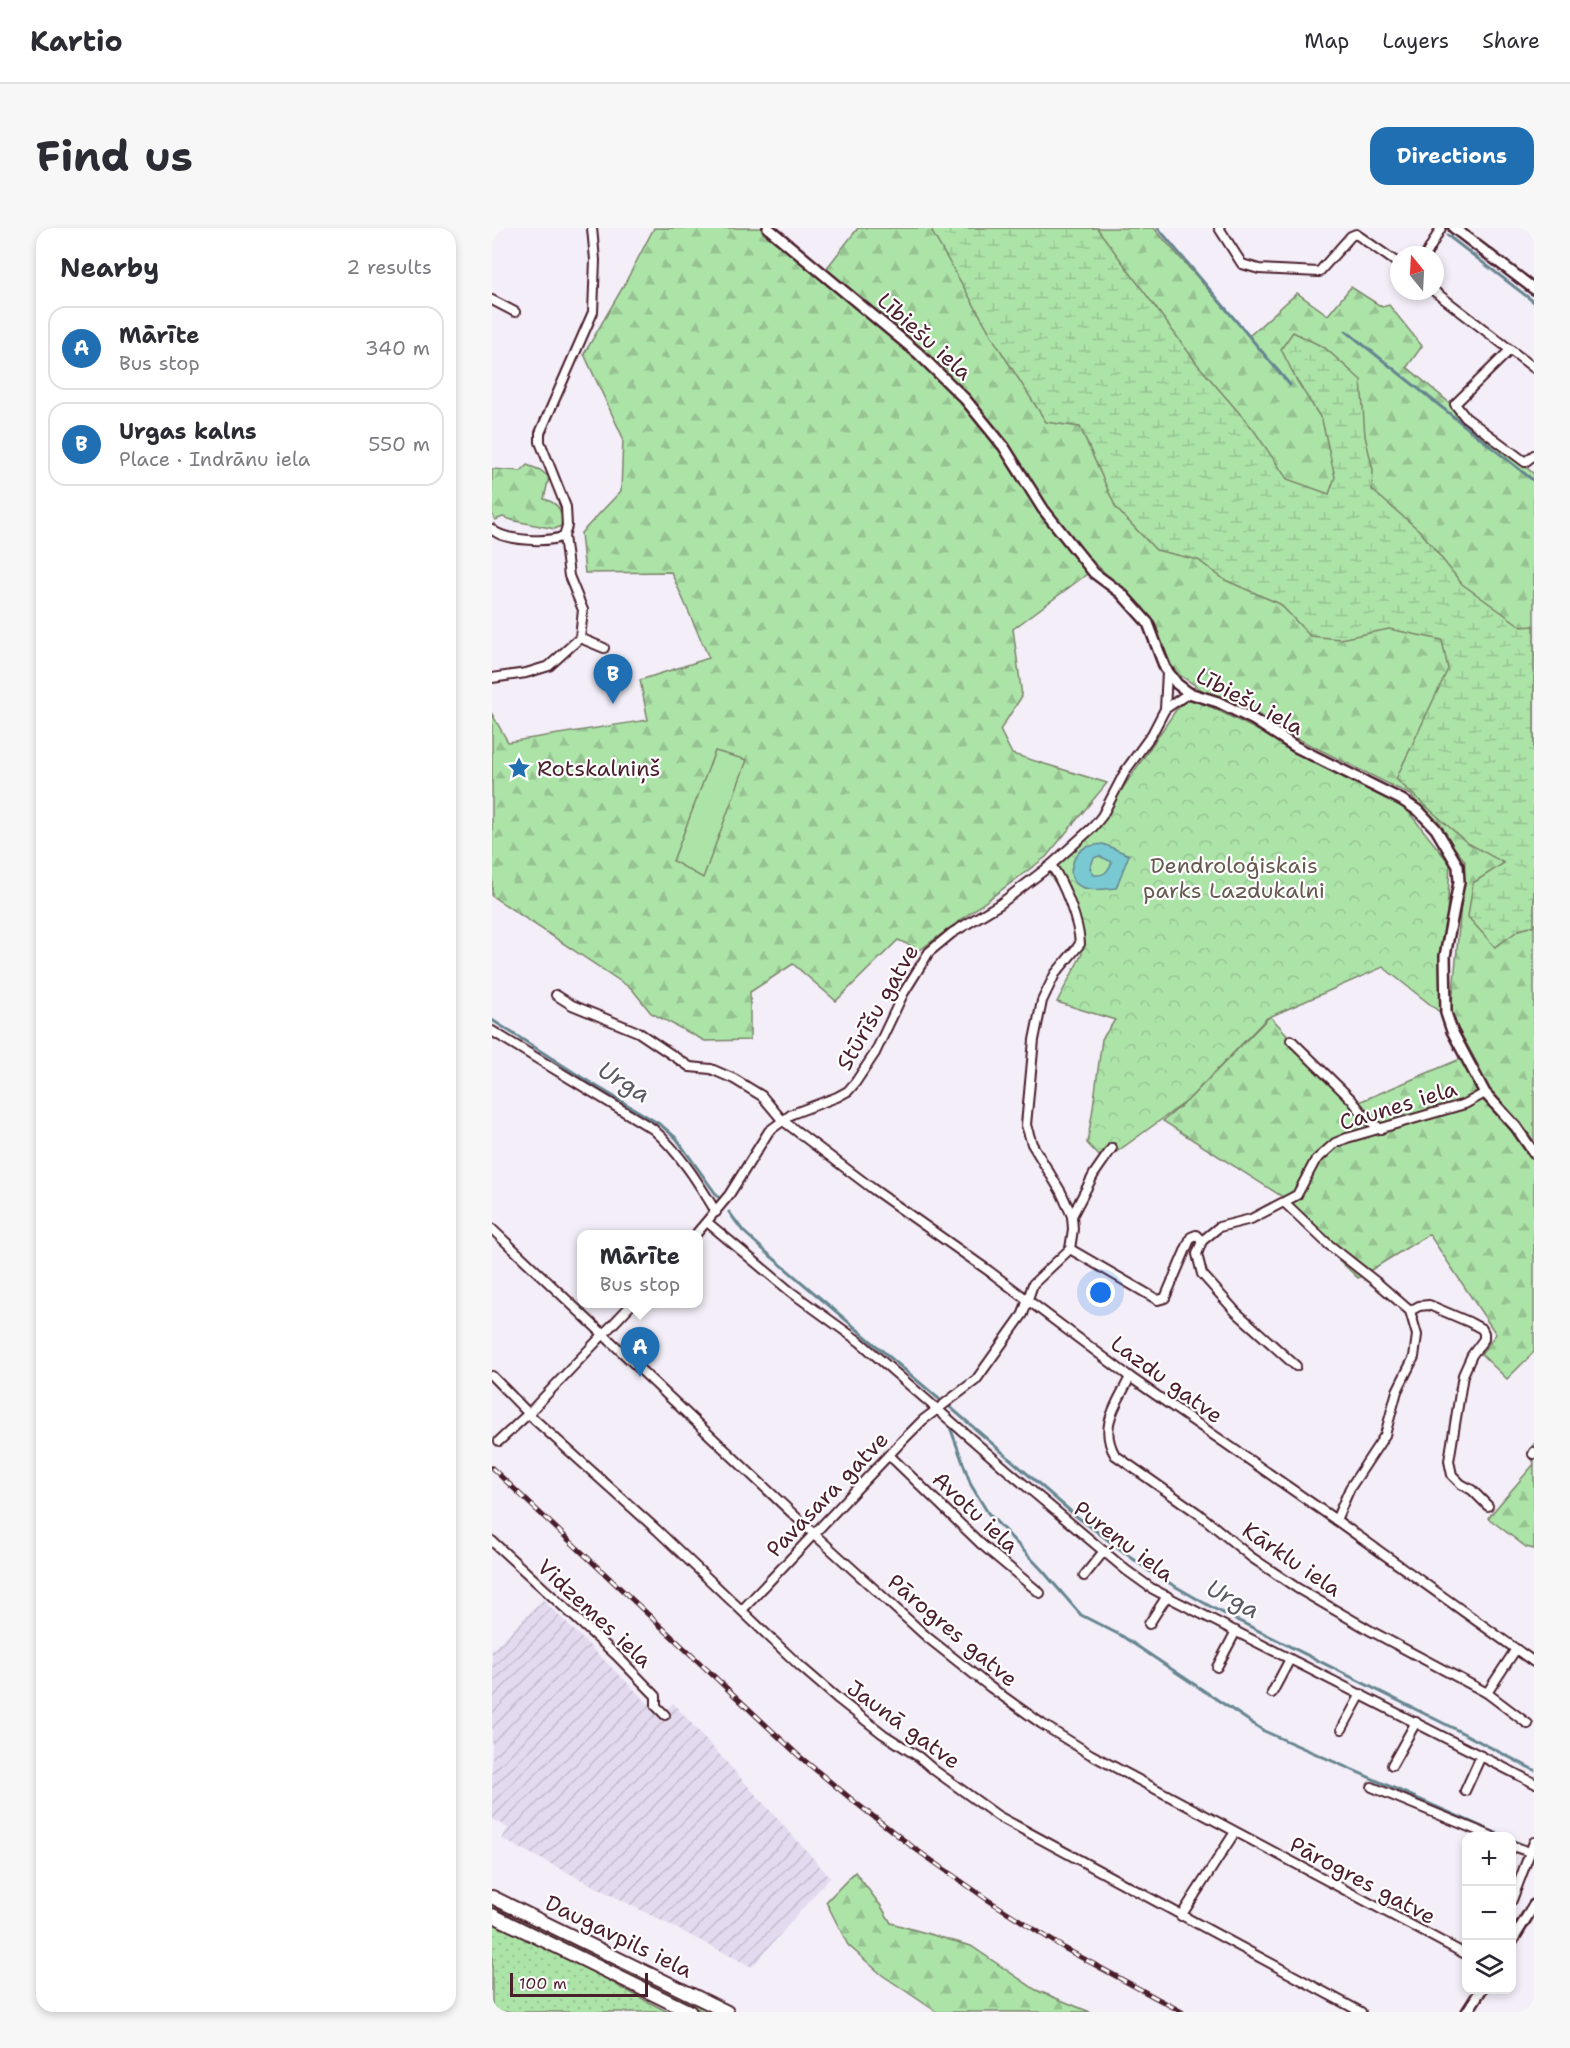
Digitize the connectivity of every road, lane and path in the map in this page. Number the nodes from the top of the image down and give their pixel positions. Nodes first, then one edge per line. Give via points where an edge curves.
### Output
1 (592, 228) edge
2 (768, 228) edge
3 (1219, 228) edge
4 (1442, 228) edge
5 (1454, 228) edge
6 (1431, 246) edge
7 (1390, 258) edge
8 (1534, 289) edge
9 (1444, 299) edge
10 (492, 300) edge
11 (515, 312) dead end
12 (1510, 350) junction
13 (1534, 368) edge
14 (1534, 454) edge
15 (492, 529) edge
16 (564, 537) junction
17 (580, 638) junction
18 (604, 648) dead end
19 (1167, 672) junction
20 (492, 678) edge
21 (1188, 693) junction
22 (1165, 709) junction
23 (1051, 865) junction
24 (556, 995) dead end
25 (492, 1031) edge
26 (1291, 1040) dead end
27 (1485, 1094) junction
28 (783, 1120) junction
29 (1381, 1129) junction
30 (1112, 1148) dead end
31 (1534, 1153) edge
32 (1285, 1203) junction
33 (716, 1212) junction
34 (1072, 1216) junction
35 (707, 1222) junction
36 (492, 1229) edge
37 (700, 1230) edge
38 (1202, 1241) junction
39 (1070, 1249) junction
40 (1026, 1298) junction
41 (628, 1308) edge
42 (1410, 1311) junction
43 (604, 1334) junction
44 (1296, 1366) dead end
45 (492, 1376) edge
46 (1130, 1377) junction
47 (940, 1408) junction
48 (528, 1414) junction
49 (499, 1441) dead end
50 (889, 1455) junction
51 (1488, 1506) dead end
52 (1336, 1520) junction
53 (814, 1534) junction
54 (492, 1541) edge
55 (1104, 1551) junction
56 (1084, 1576) dead end
57 (1040, 1593) dead end
58 (1167, 1596) junction
59 (742, 1610) junction
60 (1149, 1624) dead end
61 (1236, 1631) junction
62 (1516, 1649) junction
63 (1290, 1659) junction
64 (1534, 1662) edge
65 (1218, 1667) dead end
66 (1272, 1693) dead end
67 (1486, 1693) junction
68 (1361, 1694) junction
69 (665, 1715) dead end
70 (1416, 1722) junction
71 (1528, 1724) dead end
72 (1342, 1729) dead end
73 (1481, 1756) junction
74 (1392, 1765) dead end
75 (1534, 1783) edge
76 (1372, 1787) dead end
77 (1465, 1791) dead end
78 (1235, 1832) junction
79 (1481, 1832) edge
80 (1534, 1842) edge
81 (1516, 1847) edge
82 (1530, 1852) junction
83 (1516, 1889) edge
84 (492, 1897) edge
85 (1534, 1905) edge
86 (1181, 1916) junction
87 (494, 1917) edge
88 (1513, 1940) edge
89 (1462, 1952) edge
90 (1478, 1994) edge
91 (690, 2012) edge
92 (727, 2012) edge
93 (1361, 2012) edge
94 (1467, 2012) edge

1 - 16 street via 596,260 593,312 540,433 566,507
2 - 19 street, Lībiešu iela via 918,353 965,399 1094,573 1121,593 1148,623
3 - 7 street via 1242,264 1259,269 1319,273 1356,234
4 - 6 street
5 - 8 street
9 - 12 street
10 - 11 street
12 - 13 street
12 - 14 street via 1455,404 1465,417 1525,462
15 - 16 street via 509,537
16 - 17 street via 569,576 583,610
17 - 18 street
17 - 20 street via 549,666
19 - 21 street, Lībiešu iela
19 - 22 street
21 - 22 street, Stūrīšu gatve
21 - 27 street, Lībiešu iela via 1218,702 1254,720 1296,747 1402,800 1436,829 1458,866 1445,956 1446,1013
22 - 23 street, Stūrīšu gatve via 1102,816
23 - 28 street, Stūrīšu gatve via 929,951 875,1053 848,1091
23 - 34 street via 1059,876 1080,944 1055,974 1042,1001 1026,1125 1032,1144
24 - 28 street, Lazdu gatve via 638,1032 690,1067 711,1069 734,1079 762,1096
25 - 33 street via 653,1129 674,1149
26 - 29 street
27 - 29 street, Caunes iela via 1465,1104
27 - 31 street, Lībiešu iela
28 - 33 street, Stūrīšu gatve via 769,1131
28 - 40 street, Lazdu gatve
29 - 32 street, Caunes iela via 1335,1143 1315,1161 1297,1195
30 - 34 street
32 - 38 street, Caunes iela via 1240,1223 1219,1227
32 - 42 street
33 - 35 street, Stūrīšu gatve
34 - 39 street
35 - 37 street, Stūrīšu gatve
35 - 47 street, Pureņu iela
36 - 43 street, Pārogres gatve
38 - 39 street, Caunes iela via 1196,1235 1191,1237 1165,1298 1158,1300
38 - 44 street via 1197,1254 1202,1274 1236,1312
39 - 40 street via 1033,1284
40 - 46 street, Lazdu gatve
40 - 47 street, Pavasara gatve via 1023,1314 988,1365 976,1380
41 - 43 street
42 - 51 street via 1429,1305 1484,1333 1463,1375 1449,1461 1452,1475
42 - 52 street via 1417,1335 1414,1357 1396,1391 1385,1435 1350,1488
43 - 48 street
43 - 53 street, Pārogres gatve
45 - 48 street, Jaunā gatve
46 - 52 street, Lazdu gatve
46 - 67 street, Kārklu iela via 1107,1430 1115,1455 1297,1588
47 - 50 street, Pavasara gatve
47 - 55 street, Pureņu iela
48 - 49 street
48 - 59 street, Jaunā gatve
50 - 53 street, Pavasara gatve
50 - 57 street, Avotu iela via 981,1544
52 - 62 street, Lazdu gatve
53 - 59 street, Pavasara gatve
53 - 78 street, Pārogres gatve via 927,1637 1042,1724
54 - 69 street, Vidzemes iela via 627,1666 656,1696 656,1706
55 - 56 street
55 - 58 street, Pureņu iela via 1138,1580
58 - 60 street
58 - 61 street, Pureņu iela
59 - 86 street, Jaunā gatve via 837,1698 998,1816
61 - 63 street, Pureņu iela
61 - 65 street
62 - 64 street, Lazdu gatve
62 - 67 street
63 - 66 street
63 - 68 street, Pureņu iela
67 - 71 street, Kārklu iela
68 - 70 street, Pureņu iela
68 - 72 street
70 - 73 street, Pureņu iela
70 - 74 street
73 - 75 street, Pureņu iela
73 - 77 street
76 - 79 street
78 - 86 street
78 - 89 street, Pārogres gatve
80 - 82 street
81 - 82 street
82 - 83 street
84 - 92 highway, Daugavpils iela
85 - 88 street
86 - 93 street, Jaunā gatve
87 - 91 highway, Daugavpils iela
90 - 94 street

